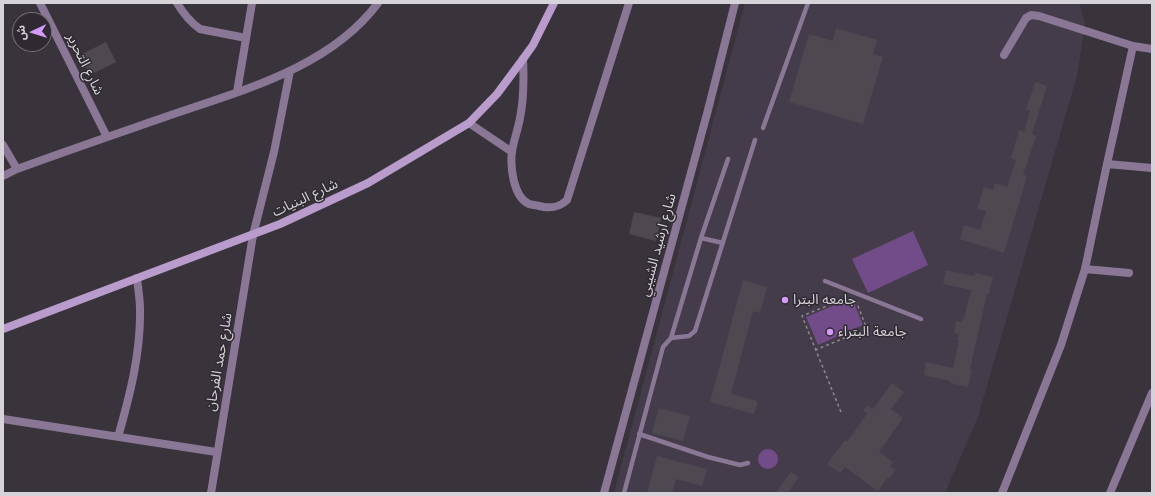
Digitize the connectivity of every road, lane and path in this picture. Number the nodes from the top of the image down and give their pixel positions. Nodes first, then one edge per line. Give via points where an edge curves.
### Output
1 (40, 3) edge
2 (177, 3) edge
3 (252, 3) edge
4 (378, 3) edge
5 (554, 3) edge
6 (629, 3) edge
7 (735, 3) edge
8 (808, 3) edge
9 (246, 38) junction
10 (1133, 46) junction
11 (1152, 48) edge
12 (1004, 55) dead end
13 (523, 59) junction
14 (290, 71) junction
15 (237, 92) junction
16 (469, 123) junction
17 (763, 128) dead end
18 (107, 137) junction
19 (756, 140) dead end
20 (3, 145) edge
21 (512, 152) junction
22 (728, 159) dead end
23 (1106, 164) junction
24 (1152, 168) edge
25 (17, 169) junction
26 (3, 176) edge
27 (253, 236) junction
28 (701, 238) junction
29 (723, 243) junction
30 (1085, 270) junction
31 (1129, 273) dead end
32 (137, 278) junction
33 (825, 281) dead end
34 (921, 319) dead end
35 (3, 329) edge
36 (671, 338) junction
37 (815, 350) junction
38 (1152, 393) edge
39 (841, 412) dead end
40 (3, 419) edge
41 (639, 434) junction
42 (118, 437) junction
43 (216, 452) junction
44 (748, 462) dead end
45 (211, 493) edge
46 (604, 493) edge
47 (624, 493) edge
48 (1002, 493) edge
49 (1110, 493) edge

1 - 18 street, شارع التحرير
2 - 9 street via 186,17 200,29
3 - 9 street
4 - 14 street via 357,27 325,52
5 - 13 main road, شارع البنيات
6 - 21 street via 567,200 550,208 529,204 524,200 515,184
7 - 46 street, شارع ارشيد الشيبي
8 - 17 lane
9 - 15 street
10 - 11 street
10 - 12 street via 1031,15 1026,18
10 - 23 street
13 - 16 main road, شارع البنيات via 497,94
13 - 21 street via 523,99
14 - 15 street
14 - 27 street, شارع حمد الفرحان via 274,152
15 - 18 street
16 - 21 street
16 - 27 main road, شارع البنيات via 368,183
18 - 25 street
19 - 29 lane
20 - 25 street
22 - 28 lane
23 - 24 street
23 - 30 street
25 - 26 street
27 - 32 main road, شارع البنيات
27 - 43 street, شارع حمد الفرحان via 235,353
28 - 29 lane
28 - 36 lane
29 - 36 lane via 695,331 689,336
30 - 31 street
30 - 48 street via 1061,345
32 - 35 main road, شارع البنيات
32 - 42 street via 140,331 131,391
33 - 34 lane
36 - 41 lane via 663,347
37 - 37 path via 802,316 853,295 867,329
37 - 39 path
38 - 49 street
40 - 42 street
41 - 44 lane via 708,457 740,465
41 - 47 lane
42 - 43 street
43 - 45 street, شارع حمد الفرحان

